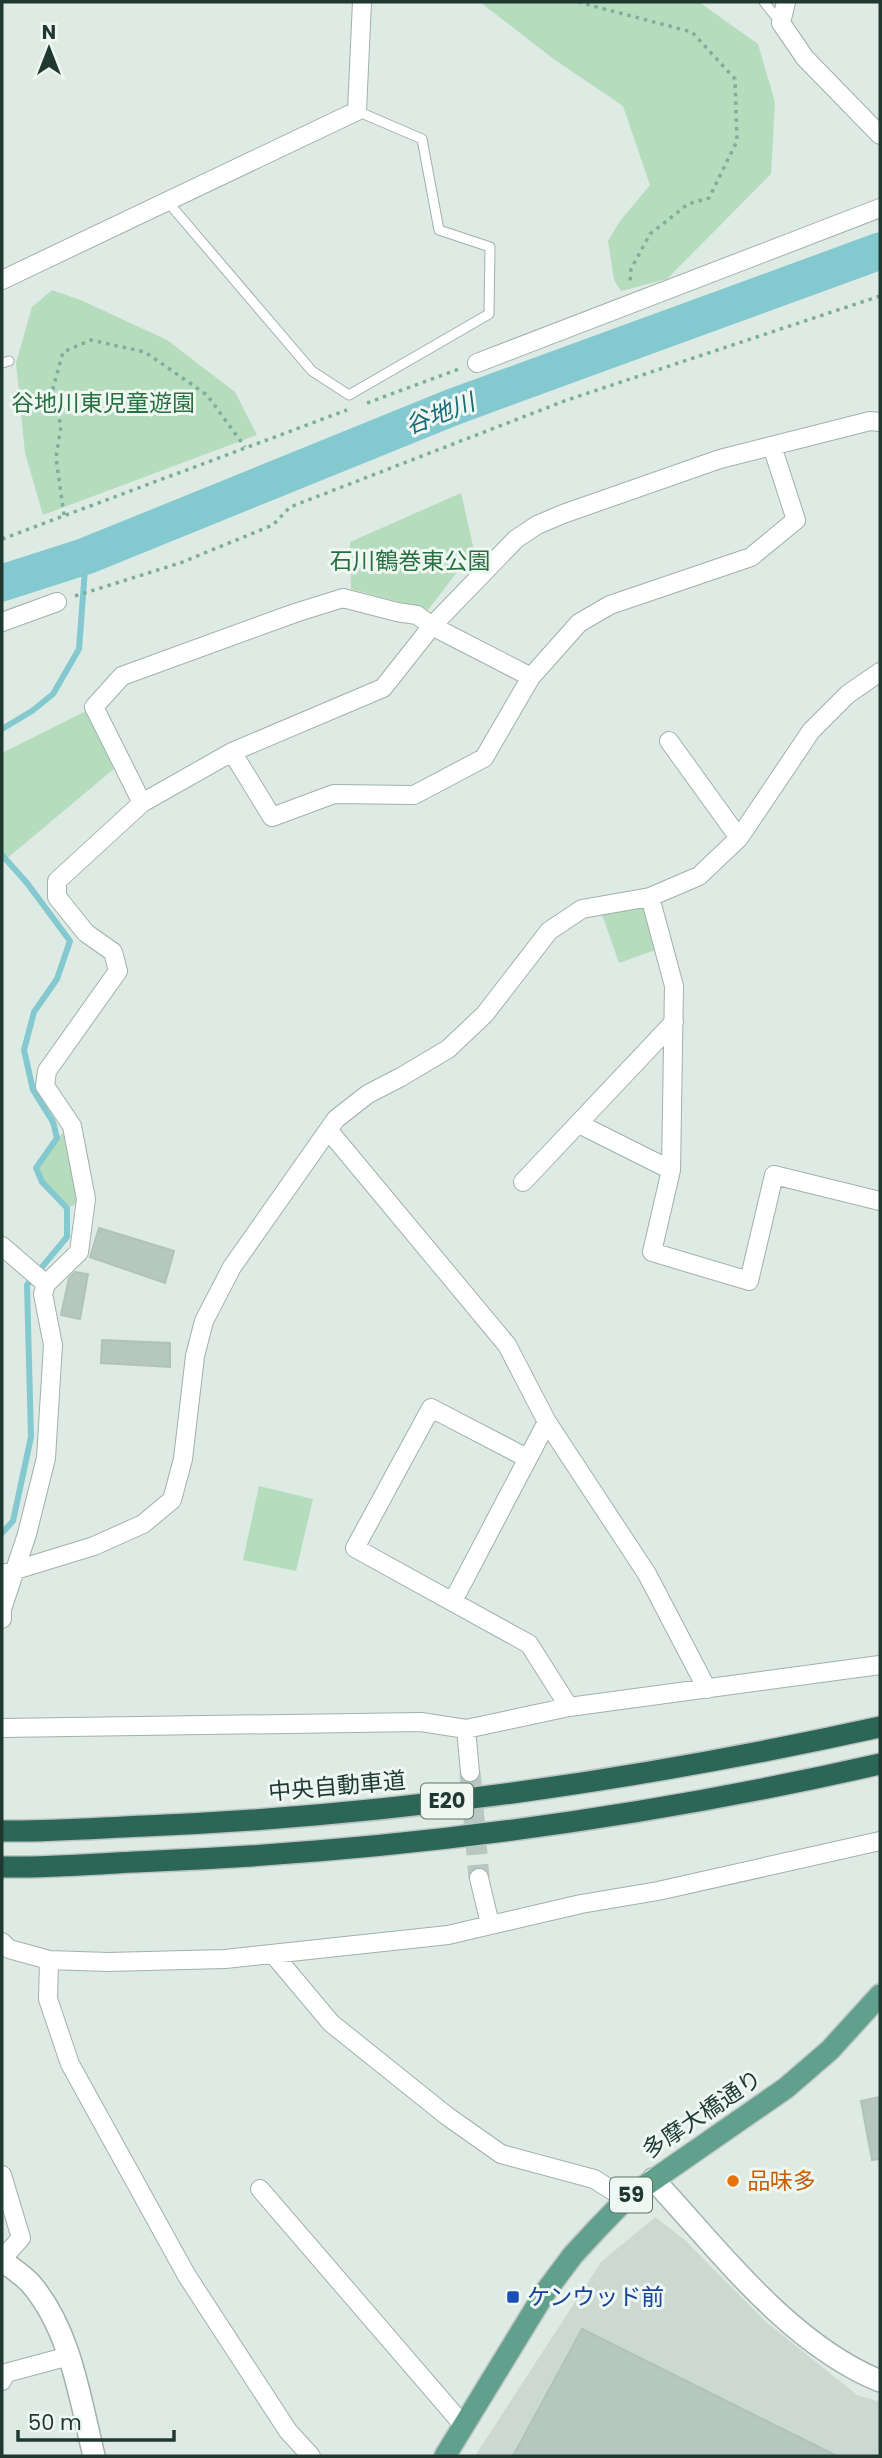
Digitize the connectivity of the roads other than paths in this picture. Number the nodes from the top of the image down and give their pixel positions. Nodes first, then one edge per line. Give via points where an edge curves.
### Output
1 (362, 2) edge
2 (764, 2) edge
3 (786, 2) edge
4 (781, 23) junction
5 (357, 111) junction
6 (880, 135) edge
7 (167, 201) junction
8 (880, 208) edge
9 (2, 280) edge
10 (477, 363) road end
11 (880, 422) edge
12 (772, 446) junction
13 (63, 600) road end
14 (2, 622) edge
15 (432, 626) junction
16 (880, 672) edge
17 (531, 677) junction
18 (669, 741) dead end
19 (232, 752) junction
20 (142, 803) junction
21 (738, 838) junction
22 (650, 897) junction
23 (674, 1022) junction
24 (579, 1124) junction
25 (329, 1131) junction
26 (671, 1170) junction
27 (523, 1182) dead end
28 (880, 1201) edge
29 (2, 1246) edge
30 (43, 1282) junction
31 (547, 1422) junction
32 (527, 1458) junction
33 (8, 1573) edge
34 (453, 1601) junction
35 (2, 1619) edge
36 (880, 1665) edge
37 (707, 1689) junction
38 (569, 1707) junction
39 (880, 1727) edge
40 (2, 1728) edge
41 (466, 1729) junction
42 (880, 1764) edge
43 (470, 1772) tunnel mouth
44 (5, 1831) edge
45 (880, 1841) edge
46 (5, 1867) edge
47 (479, 1878) tunnel mouth
48 (490, 1924) junction
49 (2, 1942) edge
50 (274, 1955) junction
51 (49, 1960) junction
52 (880, 1995) edge
53 (2, 2175) edge
54 (653, 2179) junction
55 (260, 2189) dead end
56 (626, 2199) junction
57 (2, 2260) edge
58 (69, 2356) junction
59 (2, 2381) edge
60 (880, 2381) edge
61 (464, 2426) junction
62 (94, 2456) edge
63 (311, 2456) edge
64 (445, 2456) edge

1 - 5 street
2 - 4 lane
3 - 4 street
4 - 6 street via 805,58
5 - 7 street
5 - 7 lane via 422,139 439,230 490,247 489,314 349,395 312,371
7 - 9 street
8 - 10 street
11 - 12 street
12 - 15 street via 720,459 537,525 516,539
12 - 17 street via 796,520 751,558 610,605 579,623
13 - 14 street
15 - 17 street
15 - 19 street via 383,688
15 - 20 street via 417,615 343,598 122,676 94,707
16 - 21 street via 848,694 811,731
17 - 19 street via 484,758 414,795 334,794 272,817
18 - 21 street
19 - 20 street
20 - 30 street via 57,880 57,897 86,933 113,953 118,971 47,1071 45,1086 72,1126 86,1199 79,1252
21 - 22 street via 699,876
22 - 23 street via 674,986
22 - 25 street via 582,909 549,931 485,1014 448,1049 368,1094 336,1119
23 - 24 street
23 - 26 street
24 - 26 street
24 - 27 street
25 - 31 street via 507,1345
25 - 33 street via 232,1266 204,1321 195,1356 183,1459 172,1500 143,1524 94,1546
26 - 28 street via 652,1252 750,1281 775,1175
29 - 30 street
30 - 33 street via 53,1345 46,1458
31 - 32 street
31 - 37 street via 648,1574
32 - 34 street
32 - 34 street via 431,1408 355,1548
33 - 35 street
34 - 38 street via 529,1644
36 - 37 street
37 - 38 street
38 - 41 street
39 - 44 highway, 中央自動車道 / E20 via 580,1784 396,1808 228,1823
40 - 41 street via 421,1722
41 - 43 street
42 - 46 highway, E20 via 780,1787 405,1843 222,1858
45 - 48 street
47 - 48 street
48 - 50 street via 448,1935
49 - 51 street via 9,1949
50 - 51 street
50 - 56 street via 331,2023 501,2154 594,2179
51 - 63 street via 48,1999 70,2064 187,2276 288,2431
52 - 54 main road, 多摩大橋通り / 59 via 830,2050 786,2088
53 - 57 street via 21,2238
54 - 56 main road, 多摩大橋通り / 59
54 - 60 street via 776,2313 855,2371
55 - 61 street
56 - 61 main road, 多摩大橋通り / 59 via 546,2291
57 - 58 street via 30,2283 50,2313
58 - 59 street via 6,2373
58 - 62 street
61 - 64 main road, 多摩大橋通り / 59

